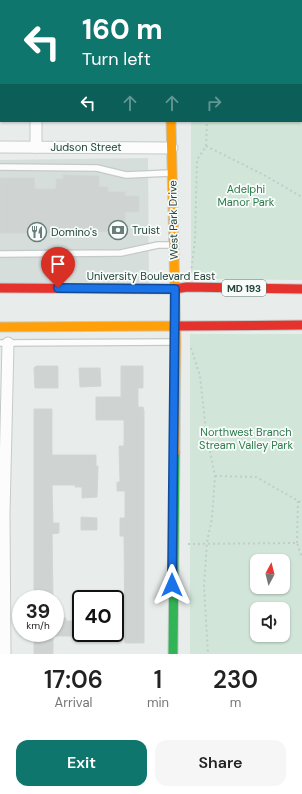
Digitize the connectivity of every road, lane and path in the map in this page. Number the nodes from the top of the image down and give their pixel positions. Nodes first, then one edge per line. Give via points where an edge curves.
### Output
1 (36, 122) edge
2 (171, 122) edge
3 (207, 122) edge
4 (0, 146) edge
5 (206, 146) junction
6 (36, 147) junction
7 (172, 148) junction
8 (0, 166) edge
9 (172, 173) junction
10 (302, 197) edge
11 (174, 246) junction
12 (0, 254) edge
13 (191, 274) dead end
14 (0, 288) edge
15 (175, 289) junction
16 (302, 289) edge
17 (302, 325) edge
18 (0, 327) edge
19 (175, 327) junction
20 (176, 342) junction
21 (4, 343) edge
22 (189, 343) dead end
23 (215, 476) junction
24 (298, 500) junction
25 (302, 503) edge
26 (2, 514) edge
27 (207, 542) junction
28 (297, 543) junction
29 (173, 545) junction
30 (302, 558) edge
31 (5, 654) edge
32 (173, 654) edge
33 (208, 654) edge

1 - 6 street
2 - 7 main road, West Park Drive
3 - 5 path
4 - 6 street, Judson Street
5 - 10 path
5 - 13 path via 197,160 195,240
6 - 7 street, Judson Street
7 - 9 main road, West Park Drive
8 - 9 lane via 97,168 126,175
9 - 11 main road, West Park Drive
11 - 12 lane via 158,245 121,253
11 - 15 main road, West Park Drive
14 - 15 main road, University Boulevard East / MD 193
15 - 16 main road, University Boulevard East / MD 193
15 - 19 main road, West Park Drive
17 - 19 main road
18 - 19 main road
19 - 20 main road, West Park Drive
20 - 21 lane
20 - 29 main road, West Park Drive
21 - 26 street
22 - 23 path via 200,376 206,430
23 - 24 path via 256,477
23 - 27 path via 212,518
24 - 25 path
24 - 28 path
26 - 31 street
27 - 28 path
27 - 29 path
27 - 33 path via 204,586
28 - 30 path
29 - 32 main road, West Park Drive

